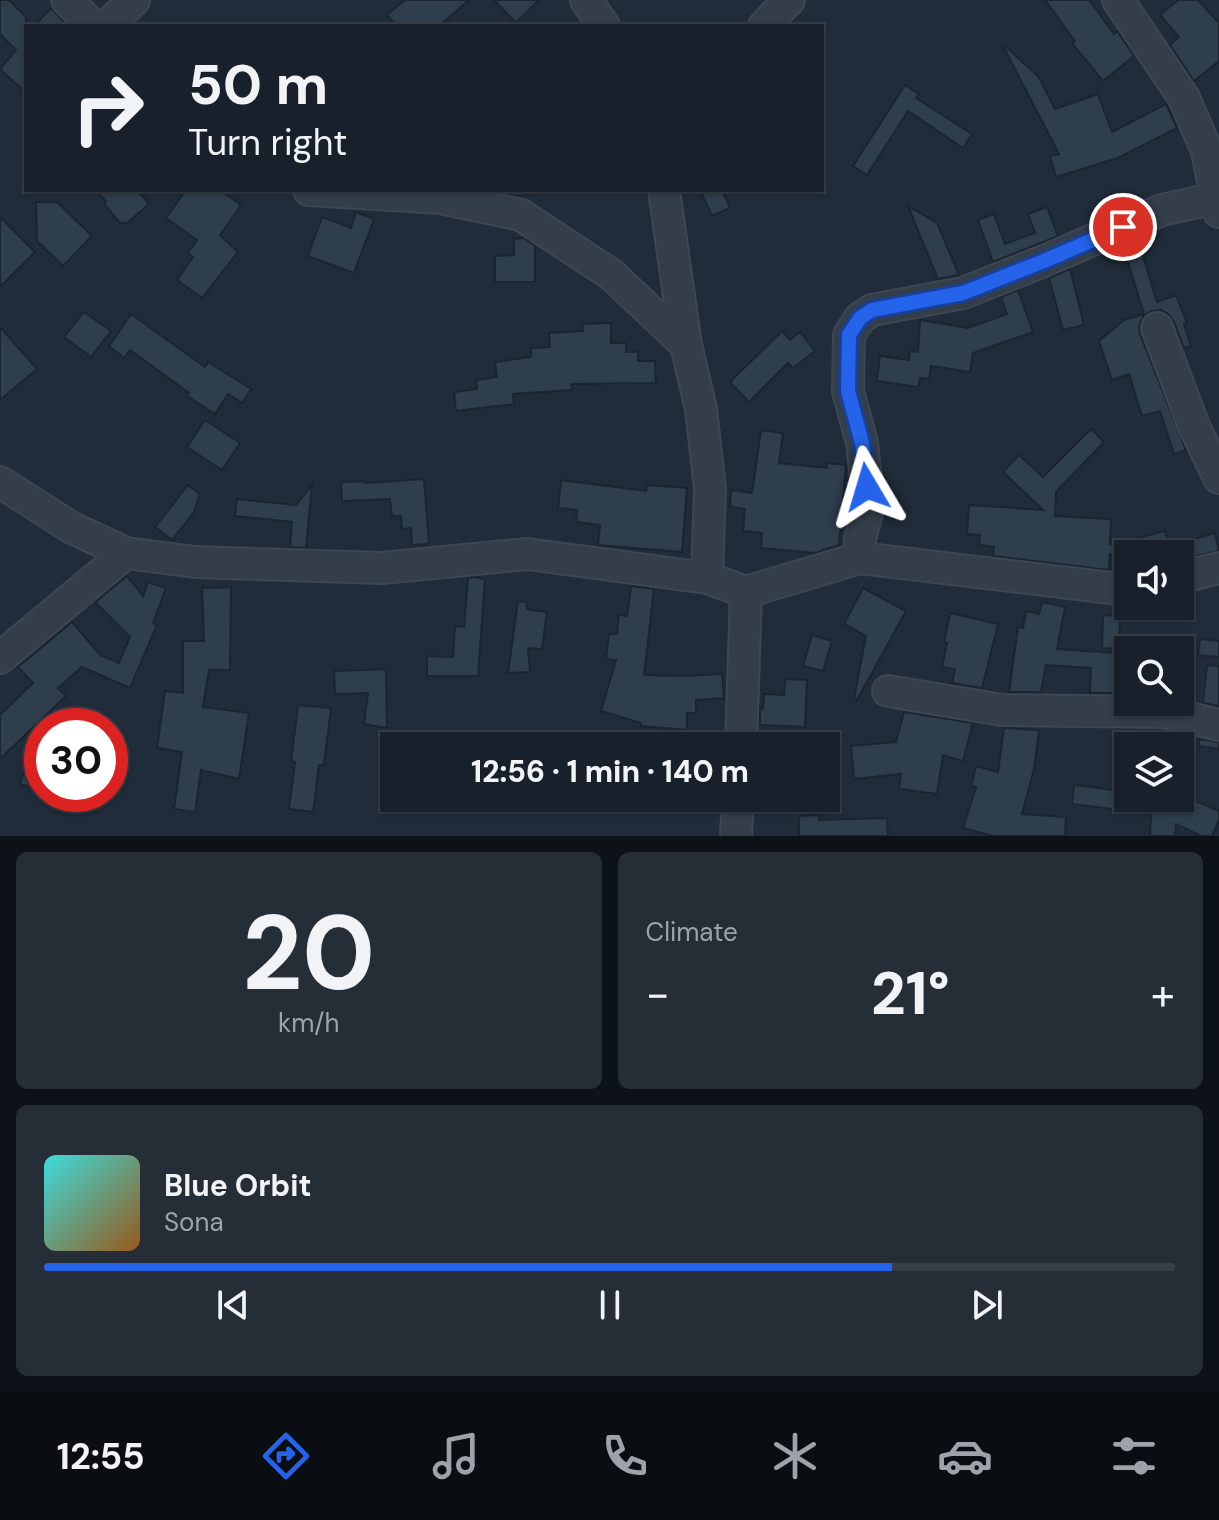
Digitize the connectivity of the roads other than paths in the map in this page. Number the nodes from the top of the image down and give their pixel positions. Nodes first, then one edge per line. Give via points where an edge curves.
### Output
1 (67, 0) edge
2 (134, 0) edge
3 (586, 0) edge
4 (789, 0) edge
5 (1118, 0) edge
6 (91, 24) edge
7 (109, 24) edge
8 (603, 24) edge
9 (766, 24) edge
10 (342, 192) edge
11 (664, 192) edge
12 (1217, 205) edge
13 (1157, 328) dead end
14 (686, 345) junction
15 (1219, 478) edge
16 (0, 482) edge
17 (126, 553) junction
18 (860, 558) junction
19 (1219, 568) edge
20 (1194, 574) edge
21 (707, 578) junction
22 (1114, 588) edge
23 (746, 592) junction
24 (0, 658) edge
25 (888, 691) dead end
26 (1219, 725) edge
27 (741, 732) edge
28 (737, 812) edge
29 (736, 836) edge

1 - 6 street
2 - 7 street
3 - 8 street
4 - 9 street
5 - 12 street via 1184,98 1207,151
10 - 14 street via 441,198 521,215 612,275
11 - 14 street
12 - 18 street via 1162,210 963,293 872,310 860,318 849,335 848,391 867,487
13 - 15 street
14 - 21 street via 701,409 710,488
16 - 17 street via 72,528
17 - 21 street via 195,562 382,568 527,554
17 - 24 street
18 - 22 street
18 - 23 street
19 - 20 street
21 - 23 street
23 - 27 street
25 - 26 street via 1002,710 1164,712
28 - 29 street

